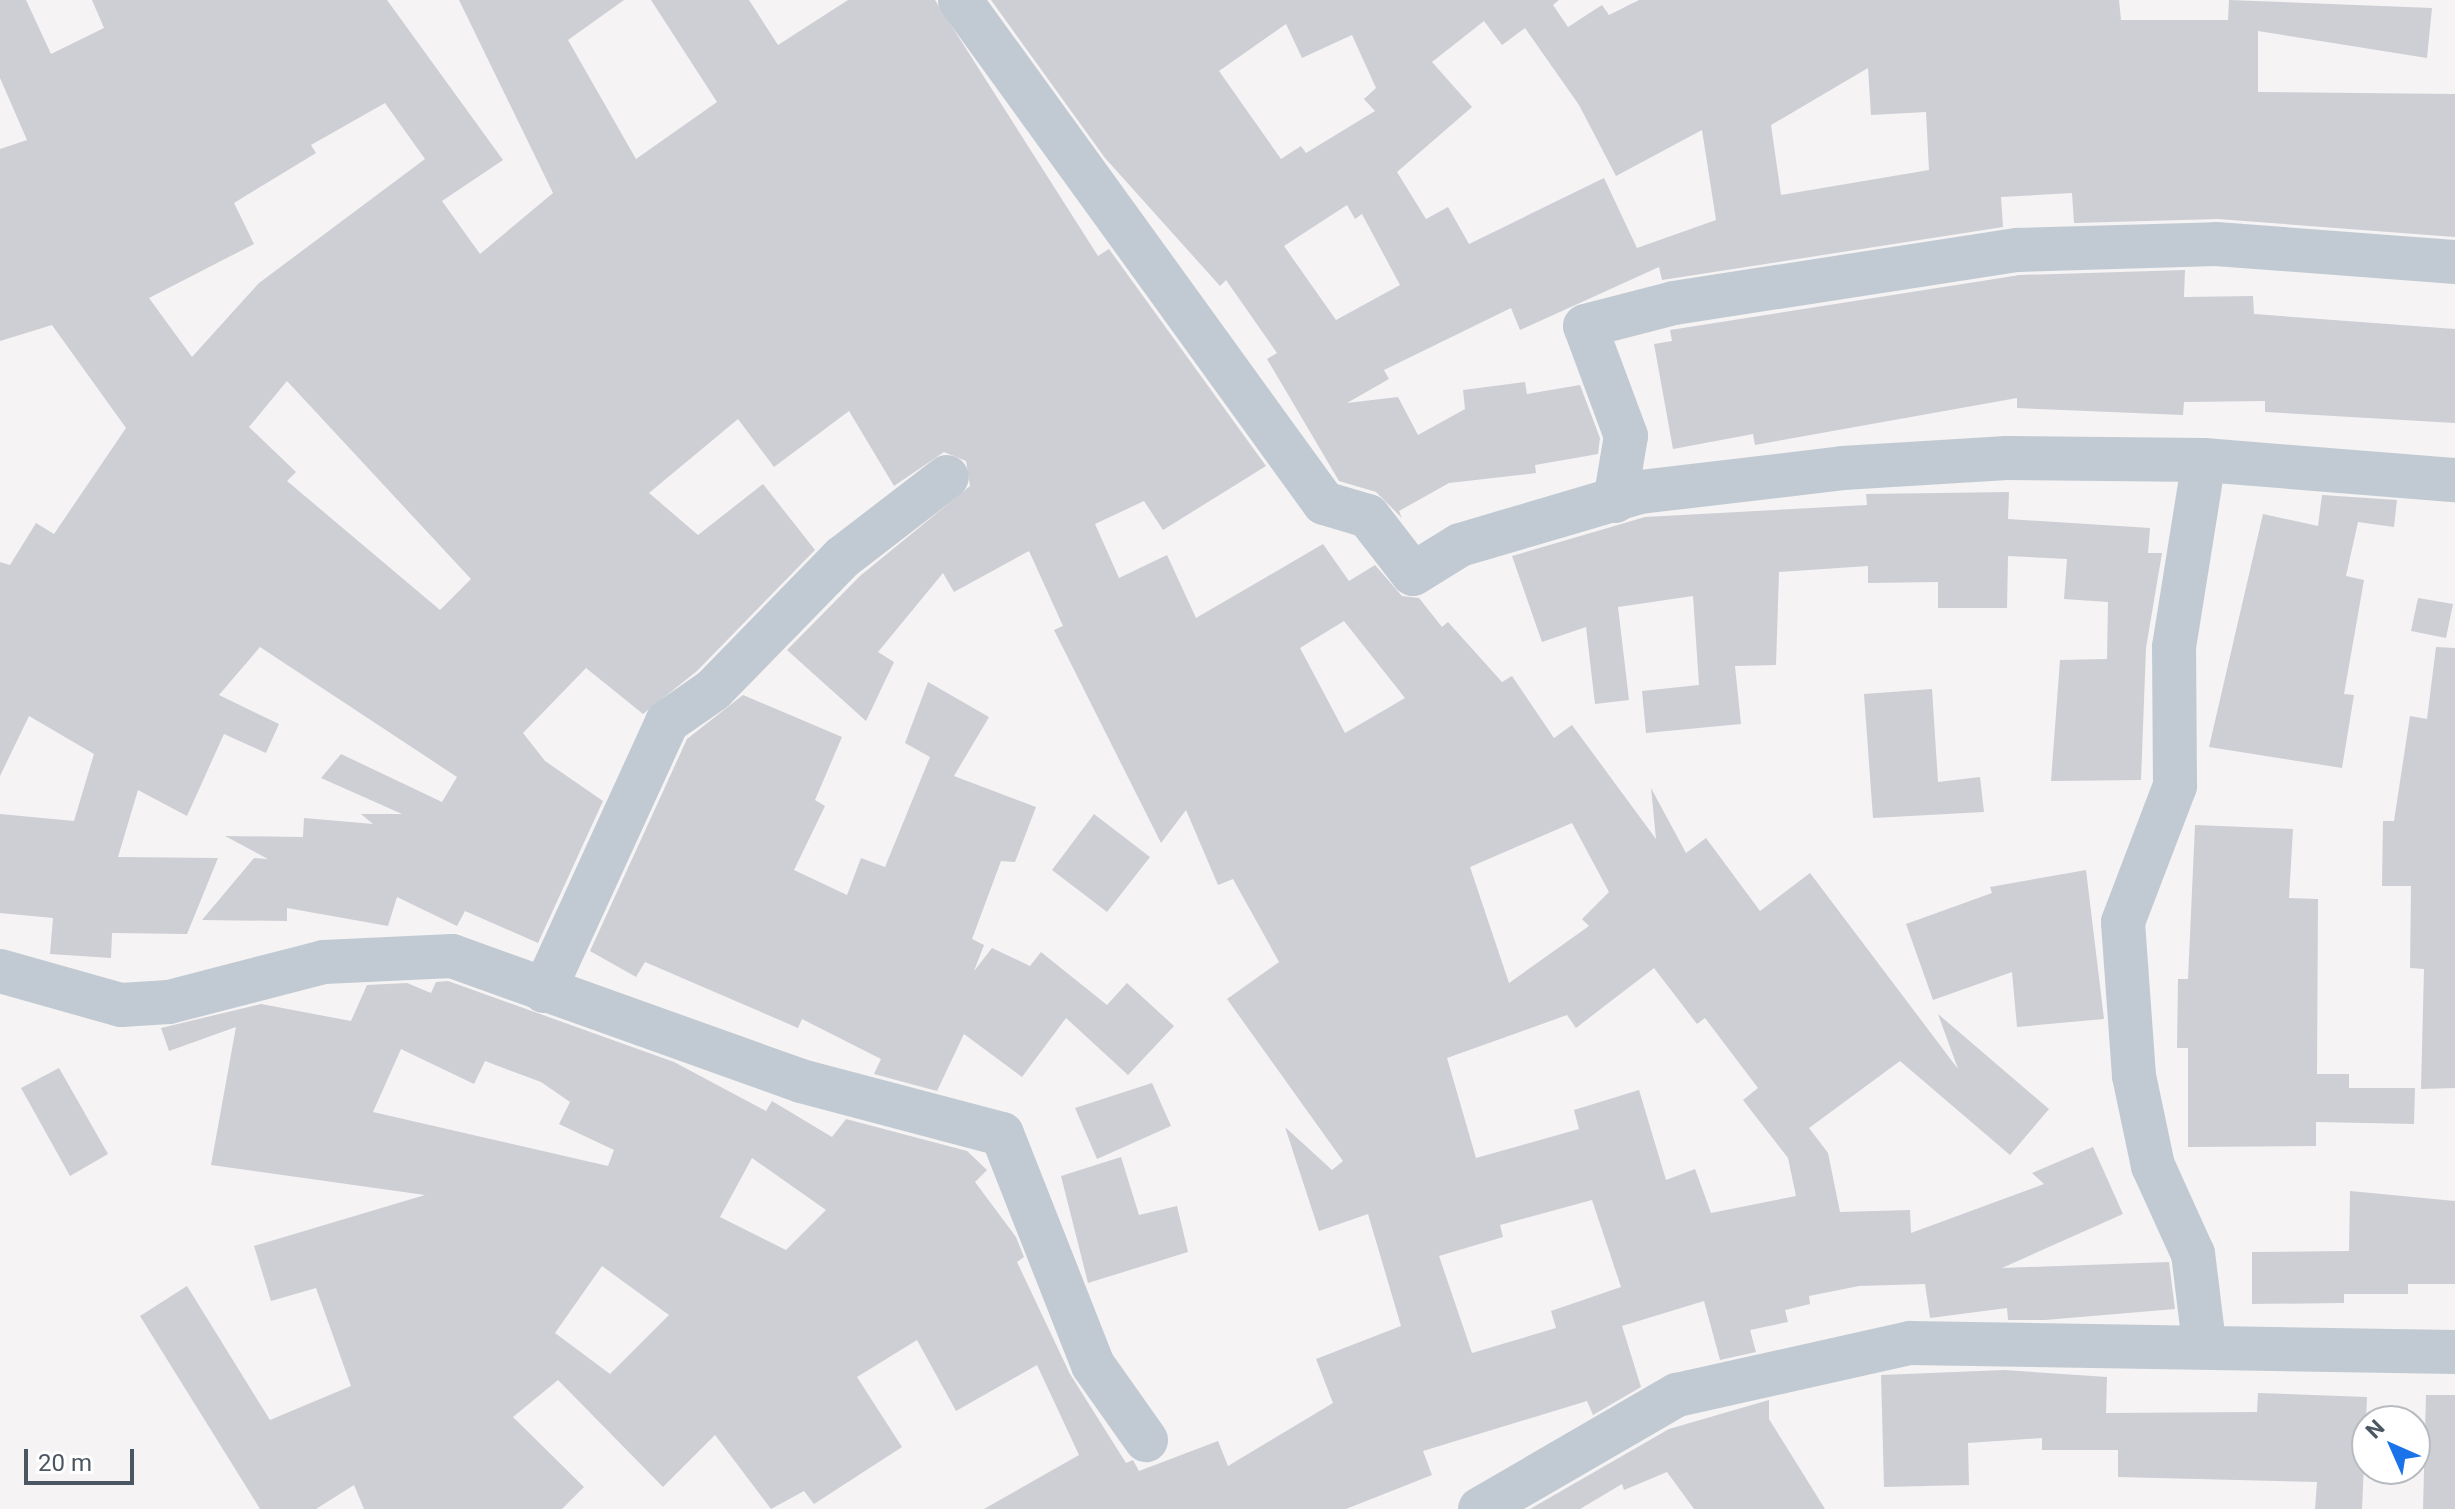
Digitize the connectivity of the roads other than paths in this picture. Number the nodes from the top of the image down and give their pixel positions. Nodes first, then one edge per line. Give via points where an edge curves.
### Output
1 (960, 0) edge
2 (2455, 262) edge
3 (2204, 460) junction
4 (947, 477) dead end
5 (2455, 480) edge
6 (1615, 501) junction
7 (0, 971) edge
8 (544, 991) junction
9 (2204, 1343) junction
10 (2455, 1352) edge
11 (1146, 1440) dead end
12 (1480, 1509) edge

1 - 6 street via 1324,503 1368,516 1413,574 1460,545
2 - 6 street via 2216,244 2018,250 1674,303 1585,326 1626,436
3 - 5 street
3 - 6 street via 2007,458 1843,468
3 - 9 street via 2174,647 2175,786 2123,922 2134,1076 2153,1166 2193,1254
4 - 8 street via 843,557 713,690 667,722
7 - 8 street via 121,1005 169,1002 324,962 452,956
8 - 11 street via 801,1081 1002,1134 1093,1365
9 - 10 street
9 - 12 street via 1910,1343 1764,1370 1677,1395

